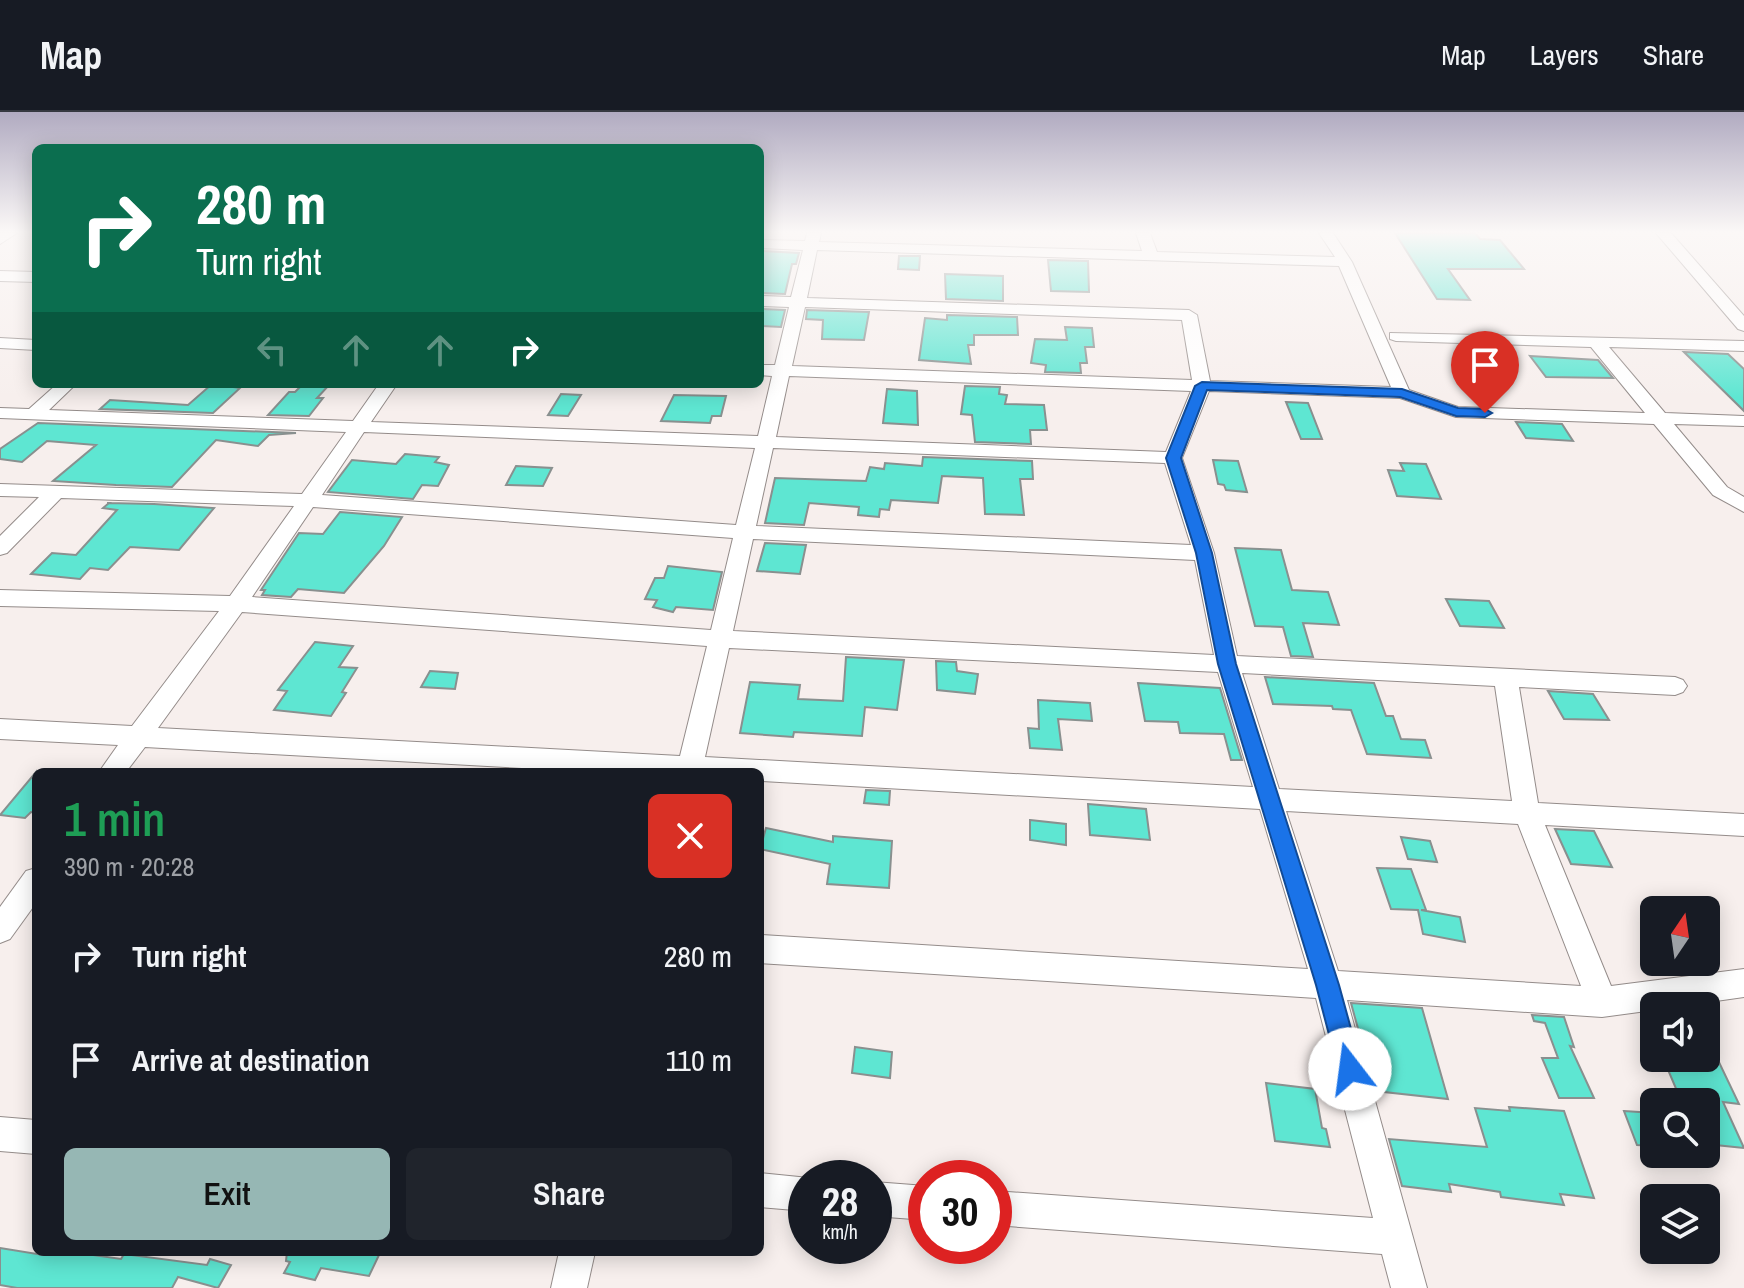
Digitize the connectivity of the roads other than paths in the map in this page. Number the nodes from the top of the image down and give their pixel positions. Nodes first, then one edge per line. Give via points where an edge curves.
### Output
1 (801, 288) edge
2 (1356, 288) edge
3 (1711, 288) edge
4 (764, 301) edge
5 (798, 302) junction
6 (1744, 326) edge
7 (1396, 336) dead end
8 (1596, 342) junction
9 (0, 343) edge
10 (32, 345) edge
11 (1744, 346) edge
12 (764, 370) edge
13 (782, 371) junction
14 (1202, 386) junction
15 (63, 388) edge
16 (385, 388) edge
17 (1402, 393) junction
18 (0, 413) edge
19 (34, 414) junction
20 (1660, 419) junction
21 (1744, 421) edge
22 (358, 427) junction
23 (765, 443) junction
24 (1173, 458) junction
25 (0, 490) edge
26 (57, 491) junction
27 (308, 500) junction
28 (1744, 506) edge
29 (745, 532) junction
30 (0, 548) edge
31 (1204, 553) junction
32 (0, 598) edge
33 (236, 604) junction
34 (720, 639) junction
35 (1227, 664) junction
36 (1506, 678) junction
37 (1675, 686) dead end
38 (0, 729) edge
39 (137, 737) junction
40 (115, 768) edge
41 (656, 768) edge
42 (689, 768) edge
43 (764, 774) edge
44 (1269, 799) junction
45 (1527, 813) junction
46 (1744, 825) edge
47 (23, 897) edge
48 (0, 930) edge
49 (764, 949) edge
50 (1744, 983) edge
51 (1328, 985) junction
52 (1602, 1002) junction
53 (0, 1134) edge
54 (32, 1137) edge
55 (764, 1190) edge
56 (788, 1192) edge
57 (1012, 1209) edge
58 (1394, 1237) junction
59 (576, 1256) edge
60 (569, 1288) edge
61 (1409, 1288) edge

1 - 5 street
2 - 17 street
3 - 6 street
4 - 5 street
5 - 13 street
5 - 14 street via 1189,315
7 - 8 street
8 - 11 street
8 - 20 street
9 - 10 street
12 - 13 street
13 - 14 street
13 - 23 street
14 - 17 street
14 - 24 street
15 - 19 street
16 - 22 street
17 - 20 street via 1456,412
18 - 19 street
19 - 22 street
20 - 21 street
20 - 28 street via 1720,491
22 - 23 street
22 - 27 street
23 - 24 street
23 - 29 street
24 - 31 street
25 - 26 street
26 - 27 street
26 - 30 street
27 - 29 street
27 - 33 street
29 - 31 street
29 - 34 street
31 - 35 street
32 - 33 street
33 - 34 street
33 - 39 street
34 - 35 street
34 - 42 street
35 - 36 street
35 - 44 street
36 - 37 street
36 - 45 street
38 - 39 street
39 - 40 street
39 - 41 street
43 - 44 street
44 - 45 street
44 - 51 street
45 - 46 street
45 - 52 street
47 - 48 street
49 - 51 street
50 - 52 street
51 - 52 street
51 - 58 street
53 - 54 street
55 - 56 street
57 - 58 street
58 - 61 street
59 - 60 street

